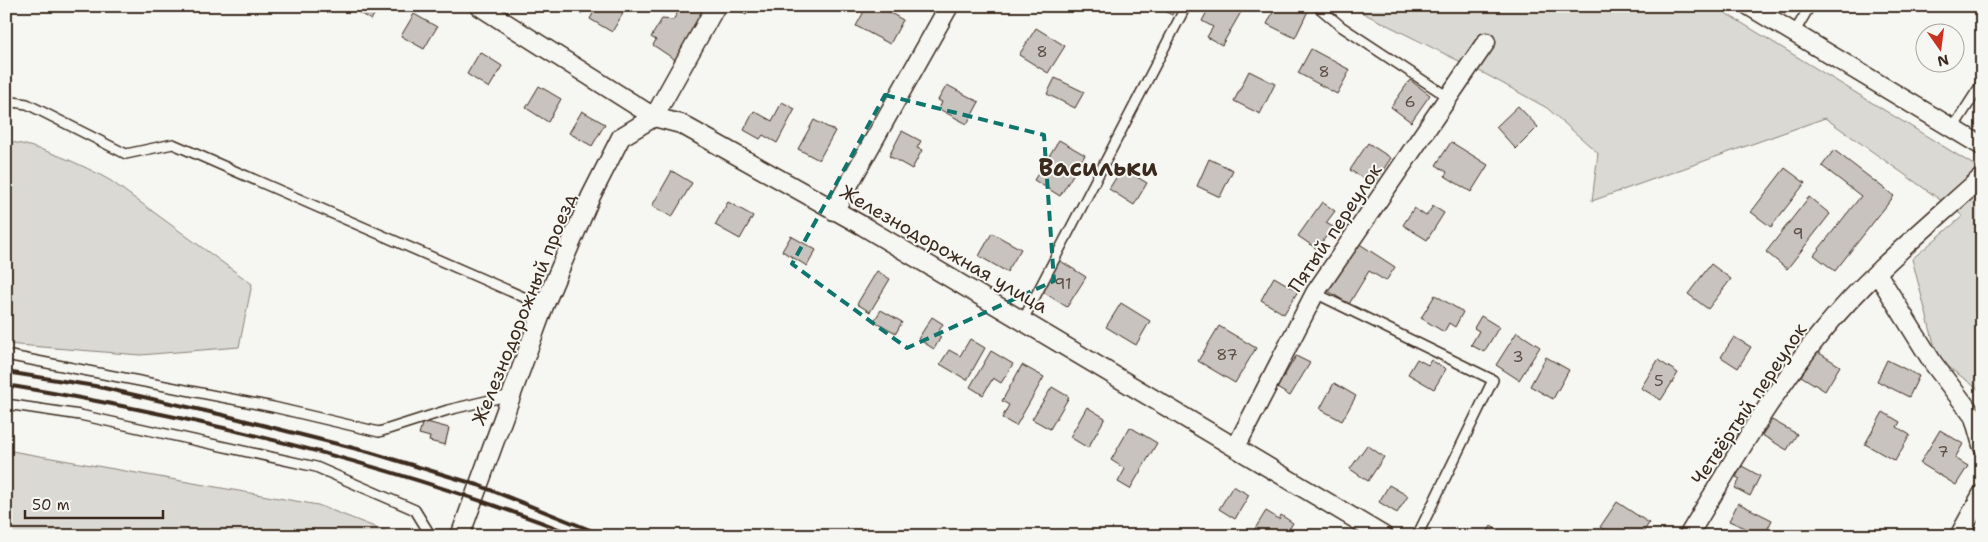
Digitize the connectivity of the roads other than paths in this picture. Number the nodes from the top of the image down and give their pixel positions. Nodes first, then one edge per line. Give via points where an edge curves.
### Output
1 (479, 6) edge
2 (716, 6) edge
3 (948, 6) edge
4 (1186, 6) edge
5 (1317, 6) edge
6 (1749, 6) edge
7 (1810, 6) edge
8 (1794, 33) junction
9 (1486, 42) dead end
10 (1982, 83) edge
11 (1448, 97) junction
12 (6, 101) edge
13 (654, 117) junction
14 (1952, 128) junction
15 (1982, 146) edge
16 (1982, 177) edge
17 (834, 211) junction
18 (1877, 273) junction
19 (1315, 293) junction
20 (544, 306) junction
21 (1023, 320) junction
22 (6, 355) edge
23 (511, 396) junction
24 (6, 404) edge
25 (1982, 445) edge
26 (1236, 447) junction
27 (1982, 494) edge
28 (431, 536) edge
29 (460, 536) edge
30 (1384, 536) edge
31 (1417, 536) edge
32 (1688, 536) edge
33 (1959, 536) edge

1 - 13 street, Железнодорожная улица
2 - 13 street
3 - 17 street
4 - 21 lane
5 - 11 lane via 1342,27
6 - 8 street
7 - 8 lane
8 - 14 street
9 - 11 street, Пятый переулок
10 - 14 lane
11 - 19 street, Пятый переулок
12 - 20 lane via 27,104 126,154 173,144
13 - 17 street, Железнодорожная улица via 681,124
13 - 20 street, Железнодорожный проезд via 621,137 591,196
14 - 15 street
16 - 18 street, Четвёртый переулок
17 - 21 street, Железнодорожная улица
18 - 25 street via 1933,363 1974,417
18 - 32 street, Четвёртый переулок via 1821,332 1773,398
19 - 26 street, Пятый переулок
19 - 31 lane via 1493,380
20 - 23 street, Железнодорожный проезд
21 - 26 street, Железнодорожная улица
22 - 23 lane via 272,407 379,432 448,410
23 - 29 street, Железнодорожный проезд
24 - 28 lane via 80,414 316,467 415,510
26 - 30 street, Железнодорожная улица
27 - 33 street

